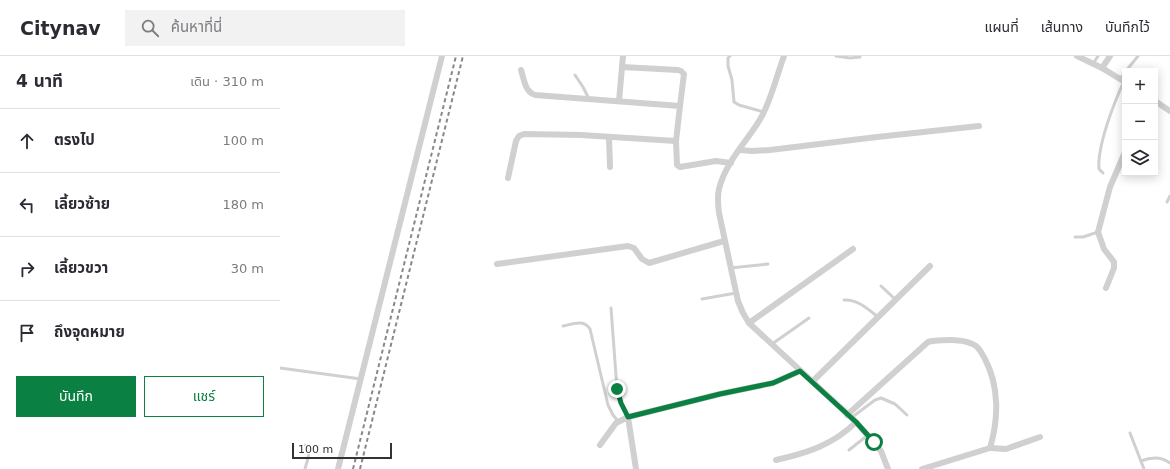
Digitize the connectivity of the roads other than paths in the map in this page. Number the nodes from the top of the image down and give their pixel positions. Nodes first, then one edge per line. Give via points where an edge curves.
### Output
1 (442, 56) edge
2 (623, 56) edge
3 (730, 56) edge
4 (784, 56) edge
5 (836, 56) edge
6 (1077, 56) edge
7 (1098, 56) edge
8 (1110, 56) edge
9 (1138, 56) edge
10 (860, 57) edge
11 (1093, 64) junction
12 (622, 67) junction
13 (1102, 68) junction
14 (1129, 68) edge
15 (522, 70) dead end
16 (575, 75) dead end
17 (1122, 80) edge
18 (1122, 84) edge
19 (589, 99) junction
20 (619, 101) junction
21 (1158, 103) edge
22 (680, 106) junction
23 (1170, 111) edge
24 (764, 112) junction
25 (979, 126) dead end
26 (609, 137) junction
27 (676, 141) junction
28 (740, 150) junction
29 (1122, 160) edge
30 (731, 163) junction
31 (610, 166) dead end
32 (1103, 173) dead end
33 (508, 178) dead end
34 (1170, 196) edge
35 (1167, 202) dead end
36 (1098, 232) junction
37 (1075, 238) dead end
38 (724, 241) junction
39 (853, 249) dead end
40 (497, 264) dead end
41 (768, 264) dead end
42 (930, 266) dead end
43 (730, 268) junction
44 (881, 286) dead end
45 (1106, 288) dead end
46 (736, 293) junction
47 (702, 299) dead end
48 (844, 300) dead end
49 (896, 300) junction
50 (611, 308) dead end
51 (878, 317) junction
52 (809, 318) dead end
53 (750, 323) junction
54 (563, 326) dead end
55 (772, 344) junction
56 (280, 368) edge
57 (800, 371) junction
58 (360, 379) junction
59 (813, 382) junction
60 (907, 415) dead end
61 (628, 417) junction
62 (852, 418) junction
63 (618, 421) junction
64 (1130, 433) dead end
65 (868, 435) junction
66 (1040, 437) dead end
67 (305, 445) dead end
68 (600, 445) dead end
69 (990, 448) junction
70 (848, 450) dead end
71 (776, 460) dead end
72 (1141, 461) junction
73 (1170, 463) edge
74 (305, 469) edge
75 (338, 469) edge
76 (636, 469) edge
77 (888, 469) edge
78 (922, 469) edge
79 (1144, 469) edge

1 - 58 street
2 - 12 street
3 - 24 lane via 728,66 734,102
4 - 24 street
5 - 10 lane
6 - 11 street
7 - 11 lane
8 - 13 street
9 - 14 lane
11 - 13 street
12 - 20 street
12 - 22 street via 681,71 684,74
13 - 17 street
15 - 19 street via 530,94
16 - 19 lane
18 - 32 lane via 1099,154 1099,169
19 - 20 street
20 - 22 street
21 - 23 street
22 - 27 street
24 - 28 street
25 - 28 street via 770,150
26 - 27 street
26 - 31 street
26 - 33 street via 524,134 519,136
27 - 30 street via 676,160 680,167 716,161
28 - 30 street
29 - 36 street via 1110,187
30 - 38 street via 719,189 718,202
34 - 35 lane
36 - 37 lane
36 - 45 street via 1104,249 1114,262
38 - 40 street via 648,263 634,248 628,246
38 - 43 street
39 - 53 street
41 - 43 lane
42 - 49 street
43 - 46 street
44 - 49 lane
46 - 47 lane
46 - 53 street via 742,313
48 - 51 lane via 857,303
49 - 51 street
50 - 61 lane via 617,389
51 - 59 street
52 - 55 lane
53 - 55 street
54 - 63 lane via 583,323 588,325 608,405
55 - 57 street
56 - 58 lane
57 - 59 street
57 - 61 street via 773,383
58 - 75 street
59 - 62 street
60 - 62 lane via 895,404 881,398
61 - 63 street
61 - 76 street
62 - 65 street
62 - 69 street via 928,342 958,340 977,346 993,381 996,415
62 - 71 street via 838,438 819,448
63 - 68 street
64 - 72 lane
65 - 70 lane
65 - 77 street via 881,451
66 - 69 street via 1006,449
67 - 74 lane via 309,450 309,456
69 - 78 street
72 - 73 lane via 1155,457
72 - 79 lane

